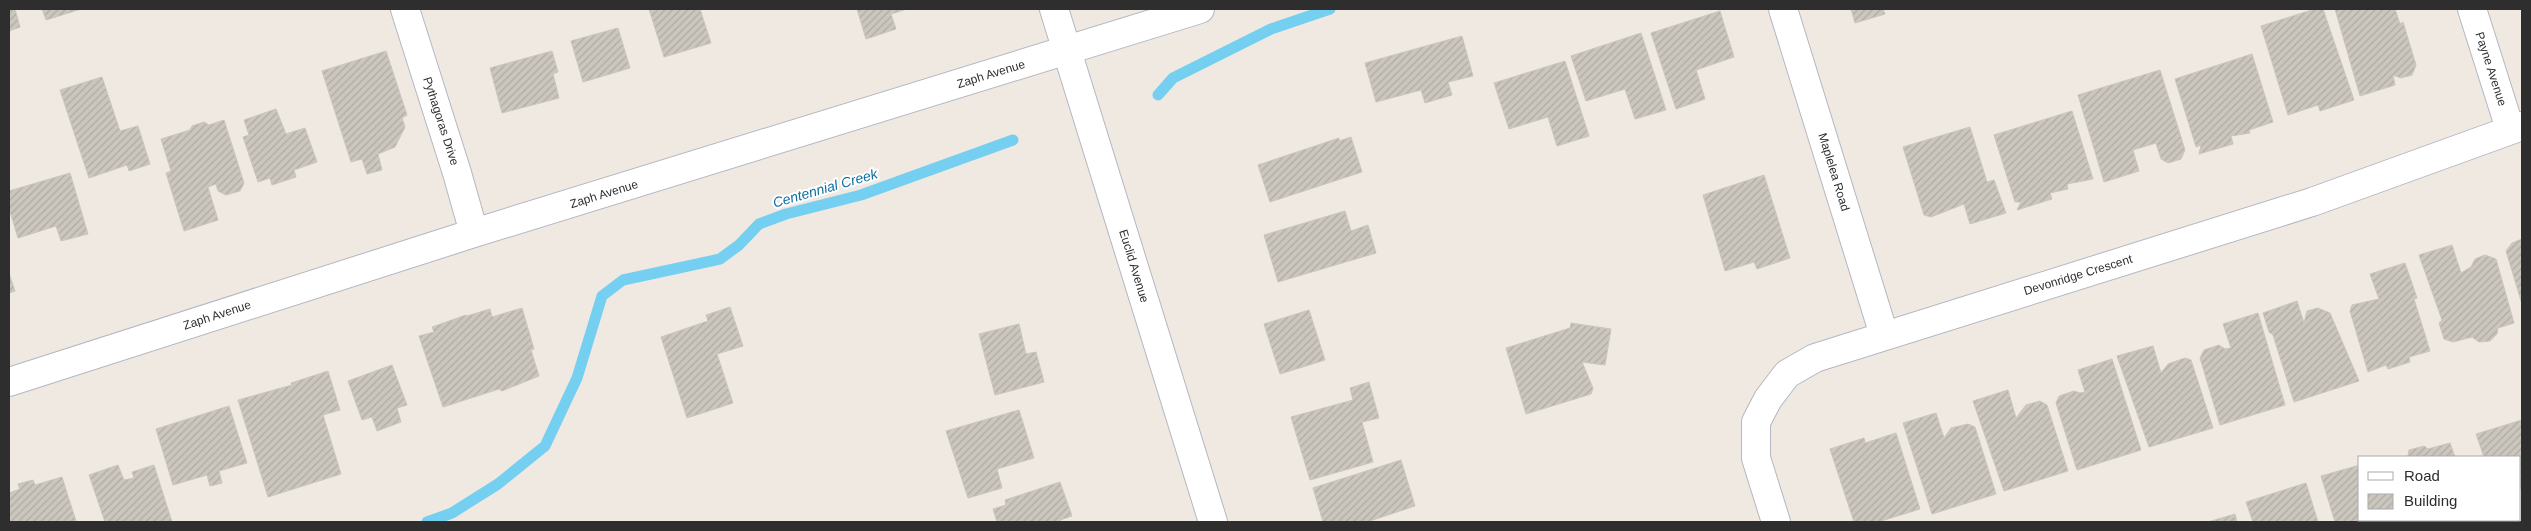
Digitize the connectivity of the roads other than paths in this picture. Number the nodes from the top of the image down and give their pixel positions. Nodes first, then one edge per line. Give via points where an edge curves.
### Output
1 (405, 9) edge
2 (1054, 9) edge
3 (1200, 9) edge
4 (1783, 9) edge
5 (2472, 9) edge
6 (1067, 50) junction
7 (2516, 127) edge
8 (474, 233) junction
9 (1884, 336) junction
10 (9, 382) edge
11 (1213, 522) edge
12 (1776, 522) edge

1 - 8 street, Pythagoras Drive
2 - 6 street, Euclid Avenue
3 - 6 street, Zaph Avenue
4 - 9 street, Maplelea Road
5 - 7 street, Payne Avenue
6 - 8 street, Zaph Avenue
6 - 11 street, Euclid Avenue
7 - 9 street, Devonridge Crescent via 2312,202
8 - 10 street, Zaph Avenue
9 - 12 street, Devonridge Crescent via 1815,358 1787,374 1768,399 1756,422 1756,458

